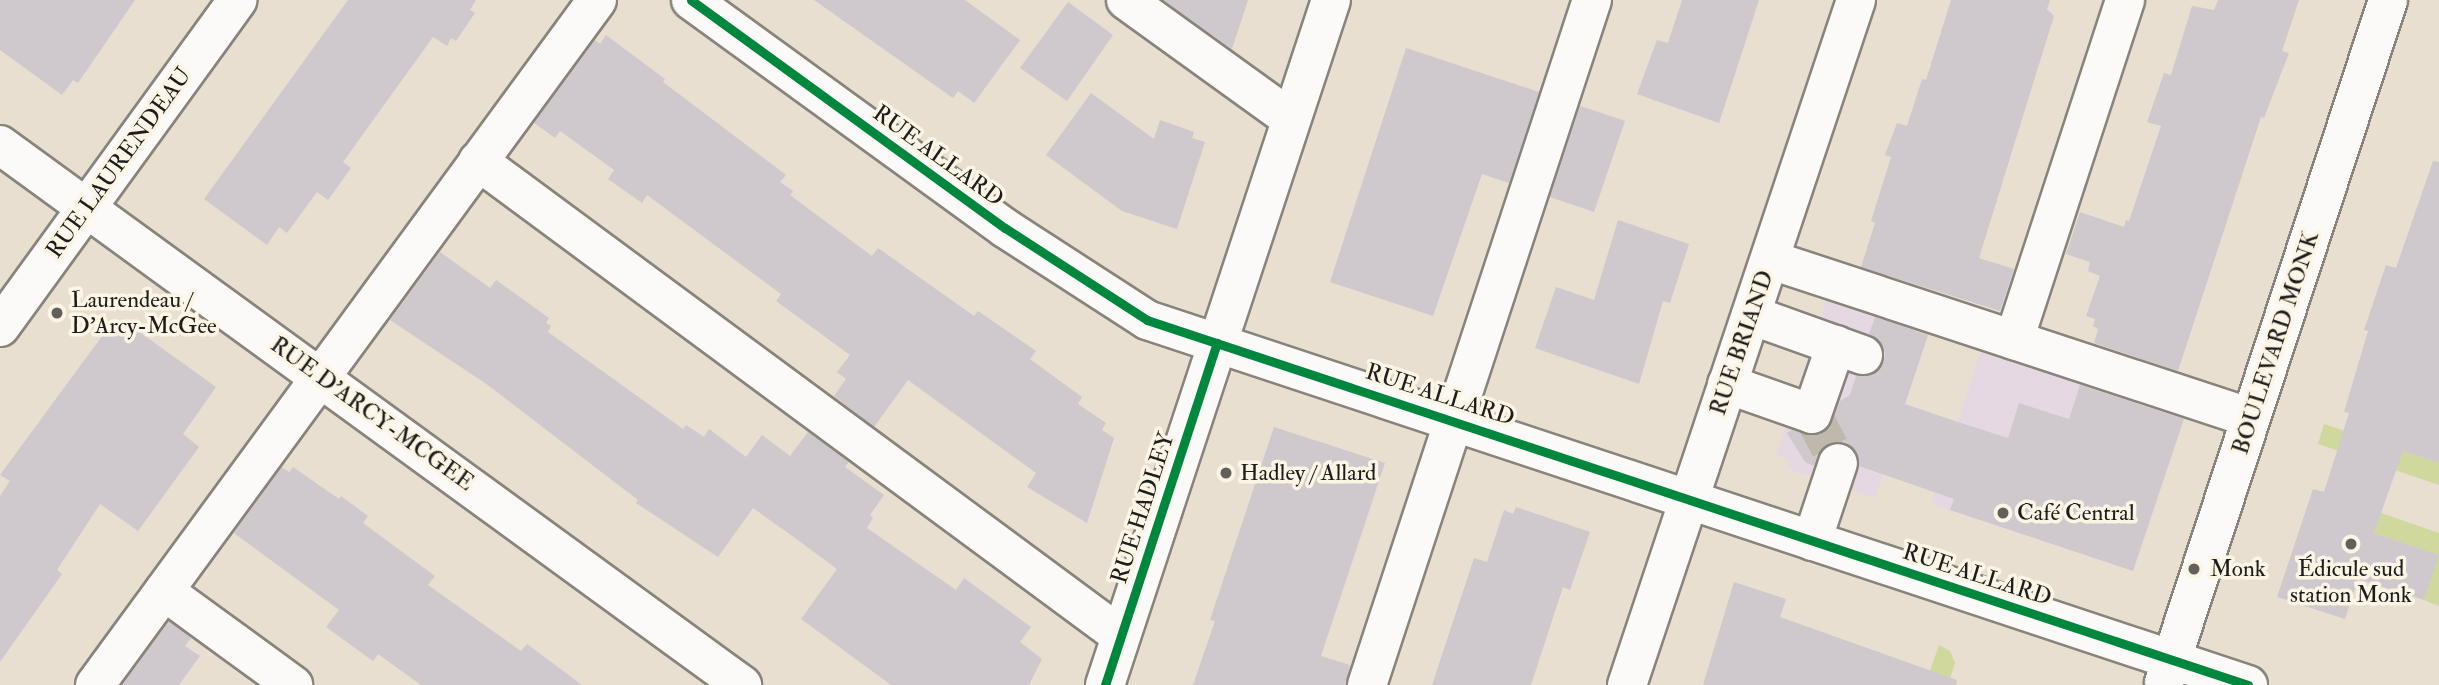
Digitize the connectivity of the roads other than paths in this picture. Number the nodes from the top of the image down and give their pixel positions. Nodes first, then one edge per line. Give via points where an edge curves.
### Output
1 (238, 0) edge
2 (597, 0) edge
3 (691, 0) edge
4 (1126, 0) edge
5 (1331, 0) edge
6 (1592, 0) edge
7 (1856, 0) edge
8 (2125, 0) edge
9 (2388, 0) edge
10 (1291, 119) junction
11 (0, 145) edge
12 (478, 161) junction
13 (87, 207) junction
14 (1770, 260) junction
15 (1751, 315) junction
16 (0, 327) edge
17 (2014, 340) junction
18 (1217, 343) junction
19 (321, 377) junction
20 (1727, 384) junction
21 (2251, 418) junction
22 (1453, 420) junction
23 (1839, 463) dead end
24 (1688, 499) junction
25 (1812, 541) junction
26 (163, 591) junction
27 (1121, 636) junction
28 (2167, 672) edge
29 (95, 685) edge
30 (293, 685) edge
31 (742, 685) edge
32 (1105, 685) edge
33 (1367, 685) edge
34 (1627, 685) edge
35 (2248, 685) edge

1 - 13 street, RUE LAURENDEAU
2 - 12 street
3 - 18 street, RUE ALLARD via 1068,271 1147,320
4 - 10 street
5 - 10 street, RUE HADLEY
6 - 22 street
7 - 14 street, RUE BRIAND
8 - 17 street
9 - 21 street, BOULEVARD MONK
10 - 18 street, RUE HADLEY
11 - 13 street, RUE D'ARCY-MCGEE
12 - 19 street
12 - 27 street
13 - 16 street, RUE LAURENDEAU
13 - 19 street, RUE D'ARCY-MCGEE
14 - 15 street, RUE BRIAND
14 - 17 street
15 - 20 street, RUE BRIAND
15 - 20 street via 1849,350 1812,414
17 - 21 street
18 - 22 street, RUE ALLARD
18 - 27 street, RUE HADLEY
19 - 26 street
19 - 31 street, RUE D'ARCY-MCGEE
20 - 24 street, RUE BRIAND
21 - 28 street, BOULEVARD MONK
22 - 24 street, RUE ALLARD
22 - 33 street
23 - 25 street
24 - 25 street, RUE ALLARD
24 - 34 street, RUE BRIAND
25 - 28 street, RUE ALLARD
26 - 29 street
26 - 30 street
27 - 32 street, RUE HADLEY
28 - 35 street, RUE ALLARD

